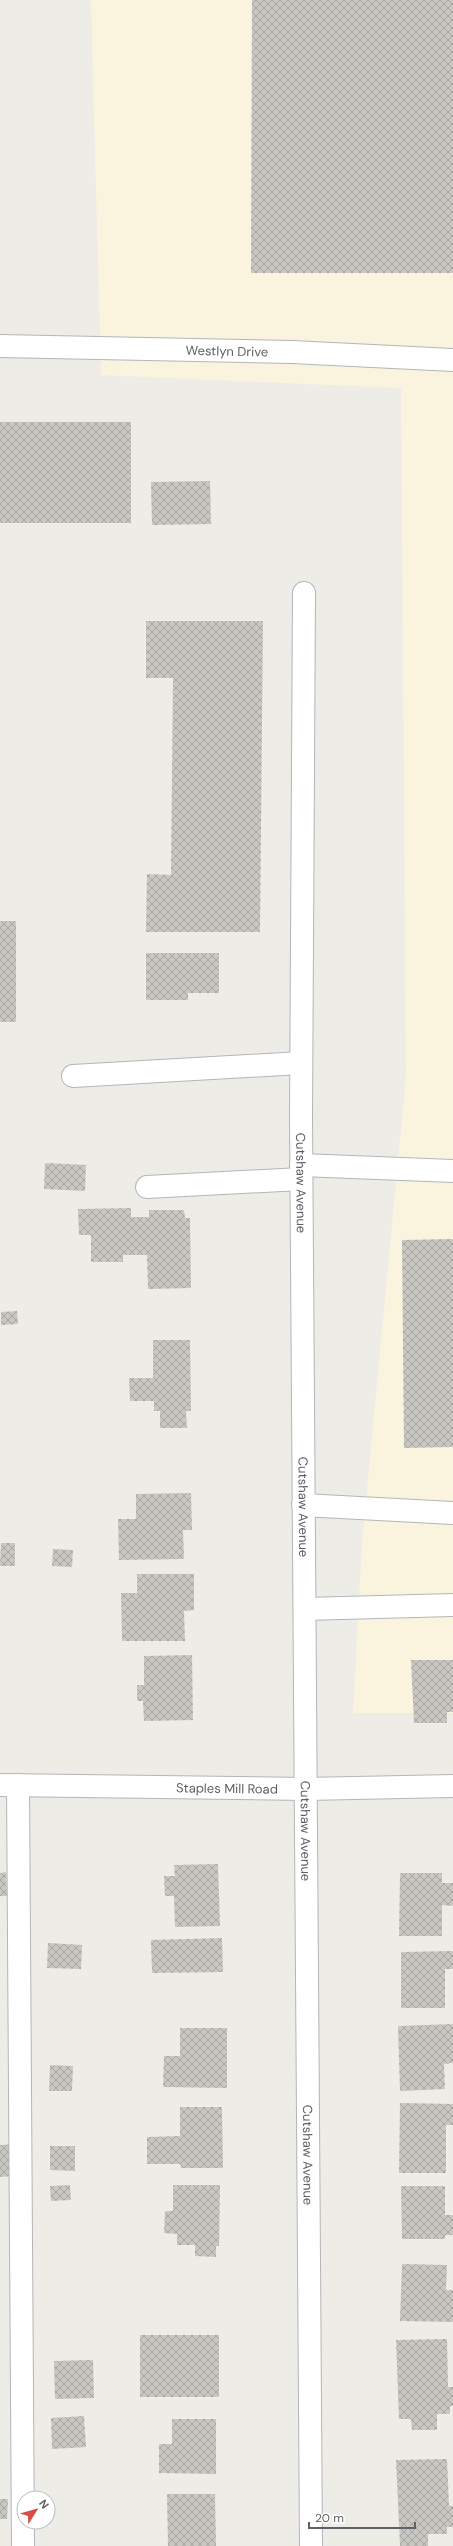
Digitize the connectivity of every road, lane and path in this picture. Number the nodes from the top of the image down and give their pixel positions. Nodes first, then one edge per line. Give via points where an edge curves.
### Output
1 (0, 346) edge
2 (453, 360) edge
3 (304, 593) dead end
4 (301, 1064) junction
5 (73, 1076) dead end
6 (453, 1171) edge
7 (301, 1172) junction
8 (147, 1187) dead end
9 (303, 1505) junction
10 (453, 1513) edge
11 (453, 1605) edge
12 (305, 1609) junction
13 (9, 1785) edge
14 (453, 1786) edge
15 (305, 1789) junction
16 (23, 2546) edge
17 (311, 2546) edge

1 - 2 street, Westlyn Drive via 292,352
3 - 4 street, Cutshaw Avenue
4 - 5 street
4 - 7 street, Cutshaw Avenue
6 - 7 street
7 - 8 street
7 - 9 street, Cutshaw Avenue
9 - 10 street
9 - 12 street, Cutshaw Avenue
11 - 12 street
12 - 15 street, Cutshaw Avenue
13 - 15 street, Staples Mill Road
13 - 16 street
14 - 15 street, Staples Mill Road
15 - 17 street, Cutshaw Avenue

